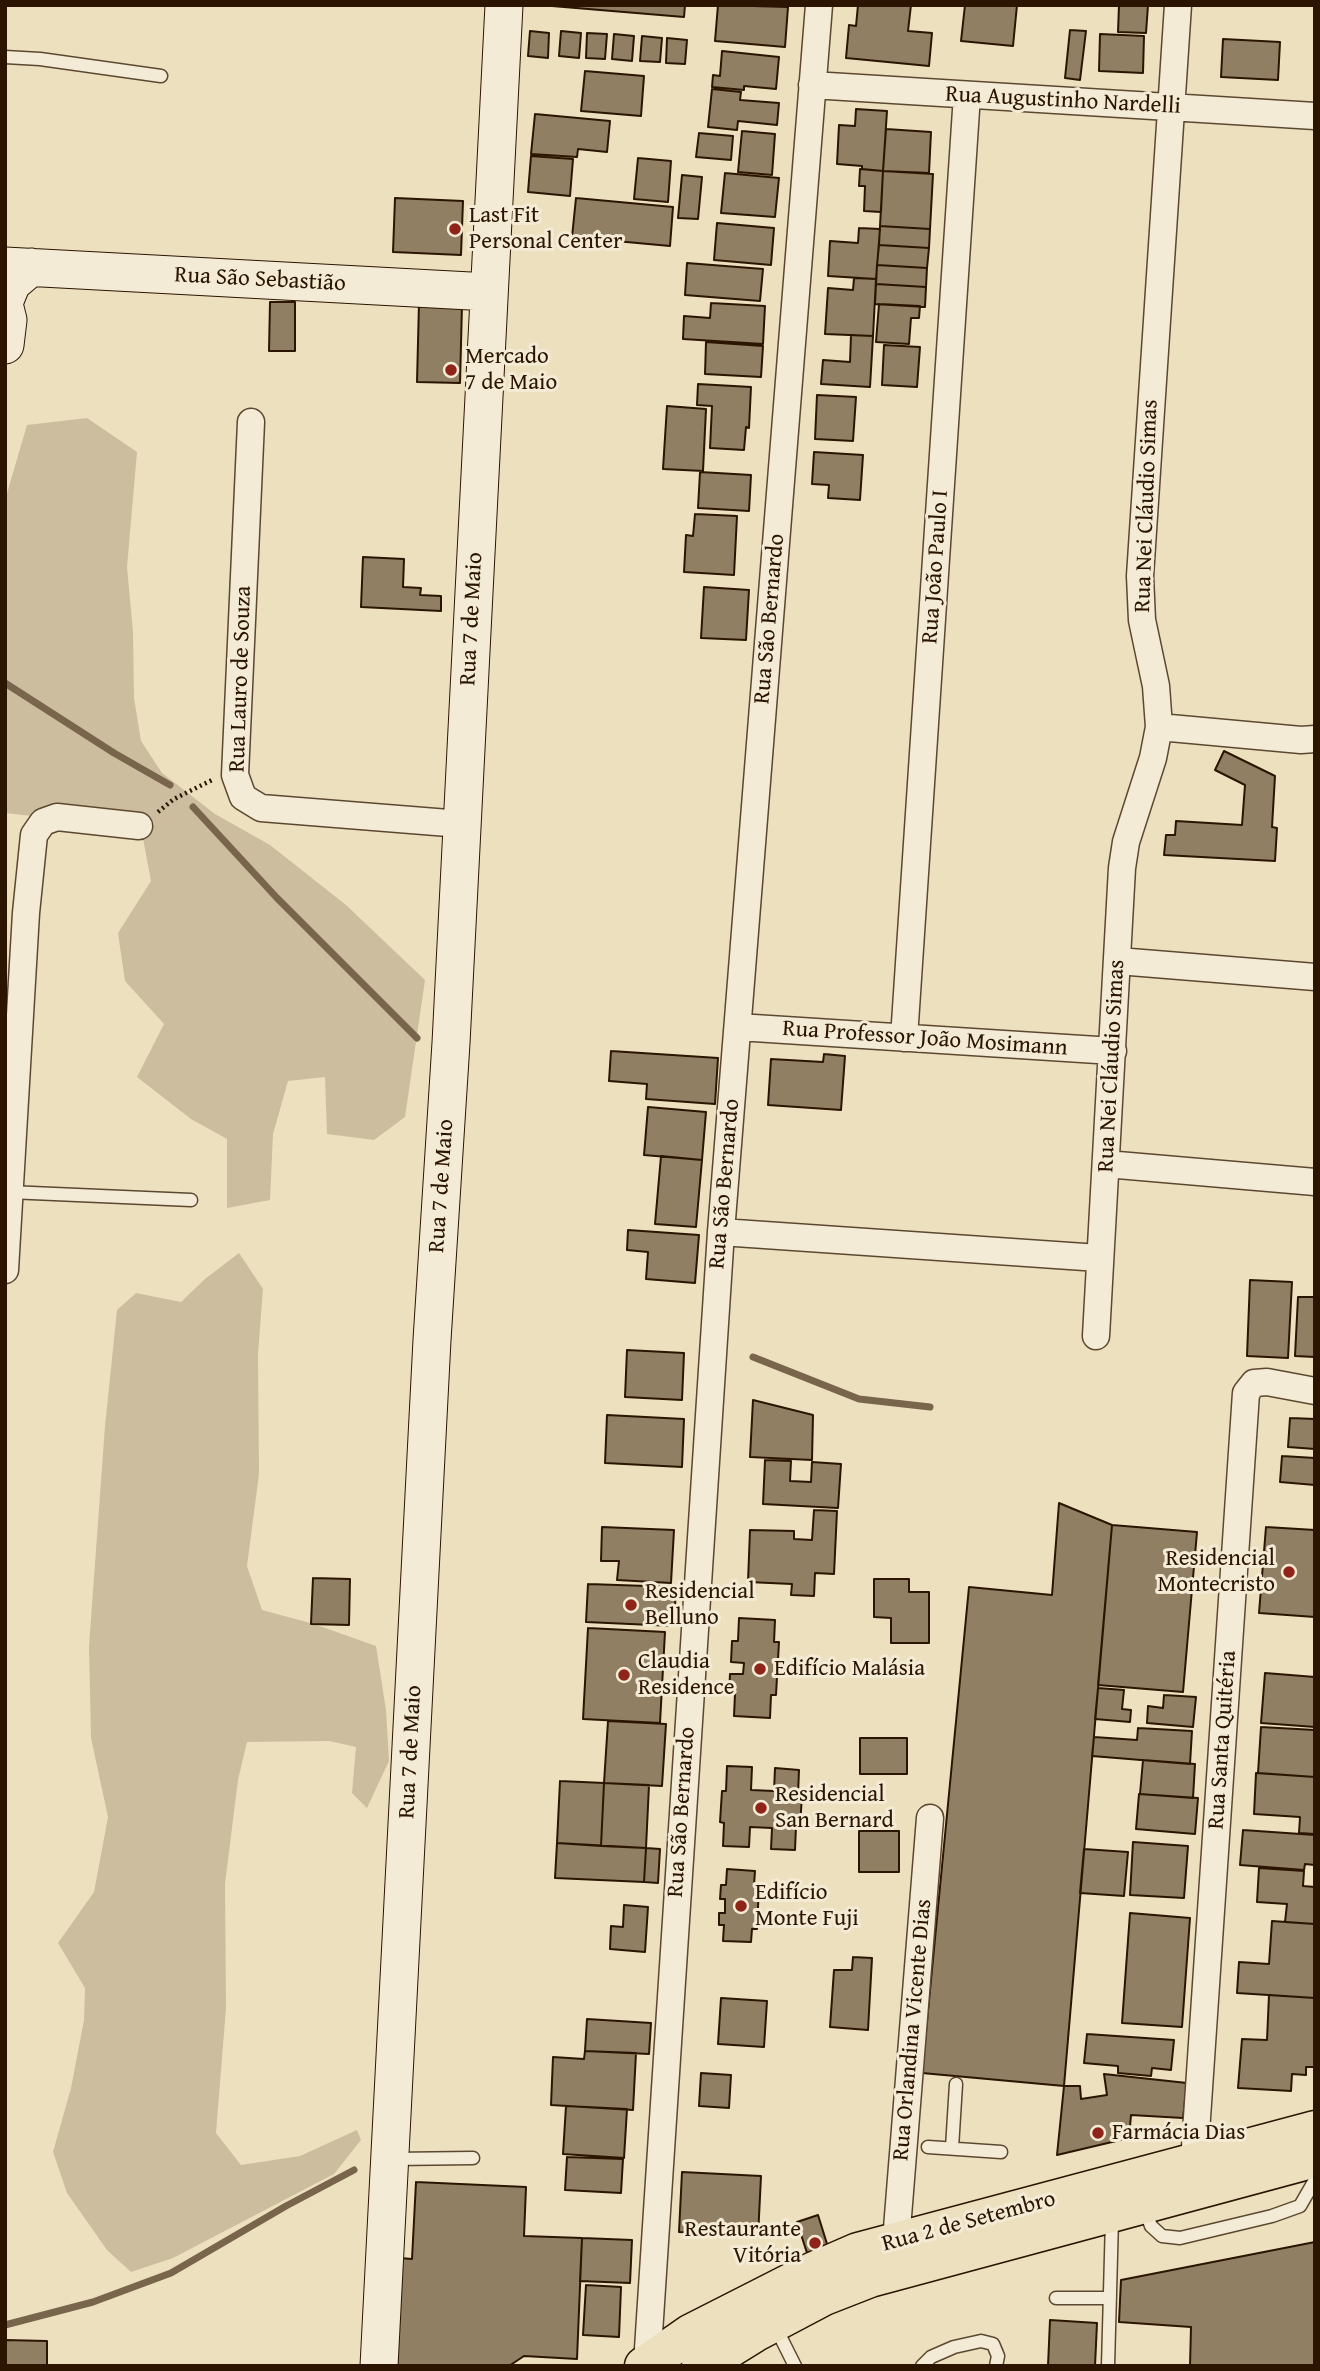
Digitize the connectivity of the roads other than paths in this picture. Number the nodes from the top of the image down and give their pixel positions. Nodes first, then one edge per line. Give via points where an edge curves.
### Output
1 (504, 5) edge
2 (819, 5) edge
3 (1178, 5) edge
4 (5, 57) edge
5 (161, 76) dead end
6 (812, 85) junction
7 (967, 95) junction
8 (1170, 107) junction
9 (1315, 116) edge
10 (18, 267) edge
11 (489, 292) junction
12 (5, 300) edge
13 (5, 308) edge
14 (5, 345) edge
15 (251, 422) dead end
16 (1159, 727) junction
17 (1315, 739) edge
18 (461, 824) junction
19 (139, 826) road end
20 (1118, 961) junction
21 (1315, 977) edge
22 (738, 1027) junction
23 (904, 1038) junction
24 (1113, 1051) junction
25 (1106, 1164) junction
26 (1315, 1182) edge
27 (9, 1192) junction
28 (191, 1200) dead end
29 (721, 1232) junction
30 (1099, 1258) junction
31 (5, 1270) edge
32 (1096, 1336) dead end
33 (1315, 1391) edge
34 (930, 1818) dead end
35 (956, 2084) dead end
36 (1315, 2130) edge
37 (928, 2147) dead end
38 (952, 2148) junction
39 (1001, 2152) dead end
40 (472, 2158) dead end
41 (1315, 2158) edge
42 (389, 2159) junction
43 (1195, 2162) junction
44 (1315, 2179) edge
45 (1128, 2208) junction
46 (896, 2241) junction
47 (1056, 2298) dead end
48 (1110, 2298) junction
49 (773, 2323) junction
50 (645, 2365) edge
51 (379, 2366) edge
52 (701, 2366) edge
53 (795, 2366) edge
54 (922, 2366) edge
55 (996, 2366) edge
56 (1108, 2366) edge

1 - 11 street, Rua 7 de Maio
2 - 6 street, Rua São Bernardo
3 - 8 street, Rua Nei Cláudio Simas
4 - 5 lane
6 - 7 street, Rua Augustinho Nardelli
6 - 22 street, Rua São Bernardo
7 - 8 street, Rua Augustinho Nardelli
7 - 23 street, Rua João Paulo I
8 - 9 street, Rua Augustinho Nardelli
8 - 16 street, Rua Nei Cláudio Simas via 1140,576 1142,620
10 - 11 street, Rua São Sebastião
10 - 12 street, Rua São Sebastião
11 - 18 street, Rua 7 de Maio
13 - 14 street
15 - 18 street, Rua Lauro de Souza via 235,775 243,797 261,808
16 - 17 street
16 - 20 street, Rua Nei Cláudio Simas via 1126,842
18 - 42 street, Rua 7 de Maio
19 - 27 street via 57,817 43,822 34,835
20 - 21 street
20 - 24 street, Rua Nei Cláudio Simas
22 - 23 street, Rua Professor João Mosimann
22 - 29 street, Rua São Bernardo
23 - 24 street, Rua Professor João Mosimann
24 - 25 street, Rua Nei Cláudio Simas
25 - 26 street
25 - 30 street, Rua Nei Cláudio Simas
27 - 28 lane
27 - 31 street
29 - 30 street
29 - 50 street, Rua São Bernardo
30 - 32 street, Rua Nei Cláudio Simas
33 - 43 street, Rua Santa Quitéria via 1267,1382 1254,1383 1246,1393
34 - 46 street, Rua Orlandina Vicente Dias
35 - 38 lane
36 - 43 main road, Rua 2 de Setembro
37 - 38 lane
38 - 39 lane
40 - 42 lane
41 - 45 main road, Rua 2 de Setembro
42 - 51 street, Rua 7 de Maio
43 - 46 main road, Rua 2 de Setembro
44 - 45 lane via 1300,2206 1180,2238 1162,2236
45 - 48 lane
45 - 49 main road, Rua 2 de Setembro via 870,2278
46 - 50 main road, Rua 2 de Setembro via 812,2272 690,2334
47 - 48 lane
48 - 56 lane
49 - 52 main road, Rua 2 de Setembro
49 - 53 lane
54 - 55 lane via 942,2352 981,2341 993,2344

